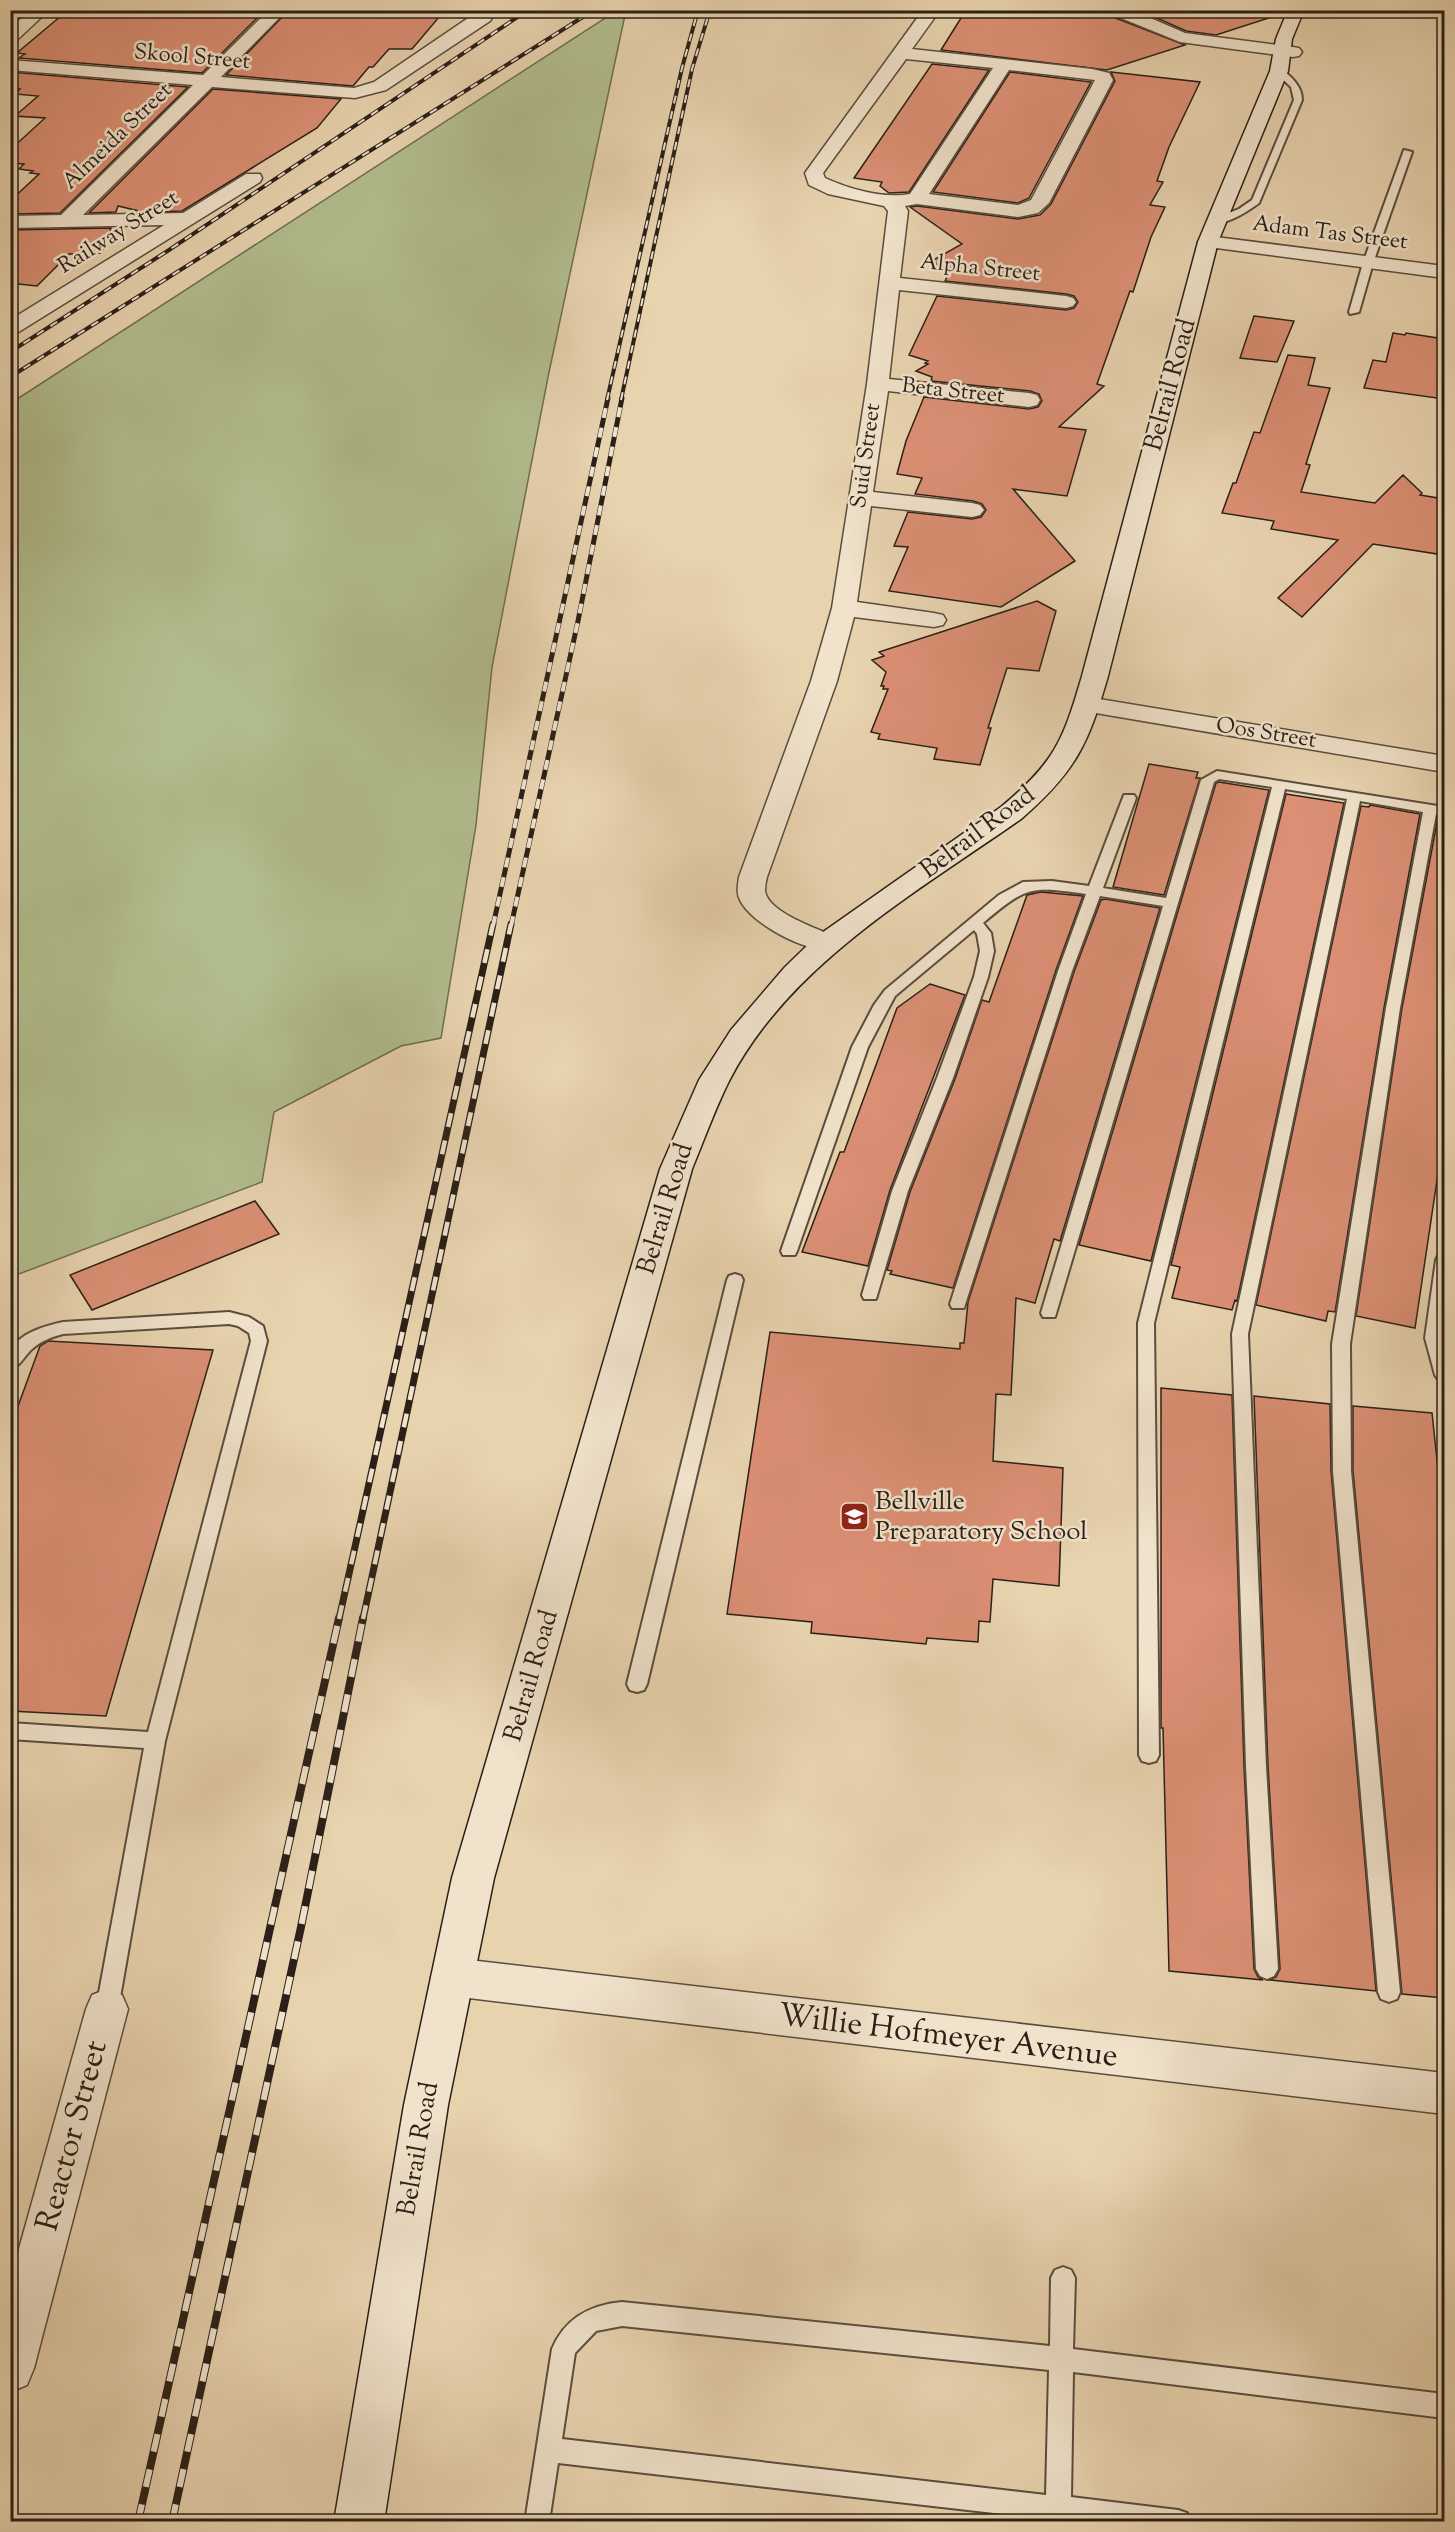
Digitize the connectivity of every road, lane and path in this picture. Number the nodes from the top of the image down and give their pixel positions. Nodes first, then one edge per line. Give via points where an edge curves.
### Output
1 (41, 10) edge
2 (279, 10) edge
3 (489, 10) edge
4 (932, 10) edge
5 (1116, 10) edge
6 (1296, 10) edge
7 (10, 37) edge
8 (902, 53) junction
9 (1288, 56) junction
10 (1004, 64) junction
11 (10, 65) edge
12 (209, 82) junction
13 (1407, 152) dead end
14 (253, 178) dead end
15 (917, 198) junction
16 (894, 203) junction
17 (190, 219) junction
18 (66, 221) junction
19 (10, 222) edge
20 (1212, 232) junction
21 (1368, 263) junction
22 (1444, 273) edge
23 (889, 283) junction
24 (1066, 302) dead end
25 (1354, 312) dead end
26 (10, 329) edge
27 (878, 384) junction
28 (1029, 400) dead end
29 (861, 498) junction
30 (972, 510) dead end
31 (844, 608) junction
32 (934, 620) dead end
33 (1087, 705) junction
34 (1444, 764) edge
35 (1280, 784) junction
36 (1354, 796) junction
37 (1129, 798) dead end
38 (1437, 810) edge
39 (1095, 891) junction
40 (1171, 903) junction
41 (975, 922) junction
42 (826, 943) junction
43 (789, 1251) dead end
44 (1444, 1260) edge
45 (735, 1280) dead end
46 (870, 1295) dead end
47 (958, 1304) dead end
48 (1049, 1313) dead end
49 (10, 1363) edge
50 (1444, 1376) edge
51 (638, 1684) dead end
52 (10, 1731) edge
53 (155, 1741) junction
54 (1149, 1755) dead end
55 (1267, 1969) dead end
56 (452, 1977) junction
57 (1389, 1992) dead end
58 (107, 2008) joint
59 (1444, 2094) edge
60 (1063, 2278) dead end
61 (1061, 2359) junction
62 (10, 2368) edge
63 (1444, 2406) edge
64 (548, 2450) junction
65 (1058, 2515) edge
66 (358, 2522) edge
67 (537, 2522) edge
68 (1178, 2522) edge

1 - 7 street
2 - 12 street, Almeida Street
3 - 12 street, Skool Street via 380,86 355,93
4 - 8 street
5 - 9 street via 1180,37
6 - 9 street, Belrail Road via 1284,39
8 - 10 street
8 - 16 street via 814,173 816,181 827,188
9 - 20 street, Belrail Road
9 - 20 lane via 1298,100 1256,201
10 - 15 street
10 - 15 street via 1092,74 1104,80 1039,203 1031,209 1018,210
11 - 12 street, Skool Street
12 - 18 street, Almeida Street
13 - 21 lane
14 - 17 street, Railway Street
15 - 16 street
16 - 23 street, Suid Street via 898,214
17 - 18 street
17 - 26 street, Railway Street
18 - 19 street
20 - 21 street, Adam Tas Street
20 - 33 street, Belrail Road
21 - 22 street, Adam Tas Street
21 - 25 lane
23 - 24 street, Alpha Street
23 - 27 street, Suid Street
27 - 28 street, Beta Street
27 - 29 street, Suid Street
29 - 30 street
29 - 31 street, Suid Street
31 - 32 street
31 - 42 street, Suid Street via 824,681 753,877 751,892 773,919
33 - 34 street, Oos Street
33 - 42 street, Belrail Road via 1070,748 1057,770 1037,791
35 - 36 lane
35 - 40 lane via 1221,775 1208,780
35 - 54 lane via 1146,1323
36 - 38 lane
36 - 55 lane via 1240,1334
37 - 39 lane
38 - 57 lane via 1393,1008 1341,1344 1342,1471
39 - 40 lane
39 - 41 lane via 1028,885 1004,898
39 - 47 lane via 1065,971
40 - 48 lane
41 - 43 lane via 881,1005 860,1047
41 - 46 lane via 984,933 987,951 981,977 900,1191
42 - 56 street, Belrail Road via 768,1003 742,1037 714,1080 676,1169 473,1878
44 - 50 lane via 1433,1338
45 - 51 lane
49 - 53 lane via 34,1337 63,1328 230,1318 257,1330 259,1341
52 - 53 lane
53 - 58 lane
56 - 59 street, Willie Hofmeyer Avenue
56 - 66 street, Belrail Road via 426,2105
58 - 62 street, Reactor Street
60 - 61 lane
61 - 63 lane
61 - 64 lane via 604,2315 588,2321 564,2349
61 - 65 lane
64 - 65 lane
64 - 67 lane
65 - 68 lane

